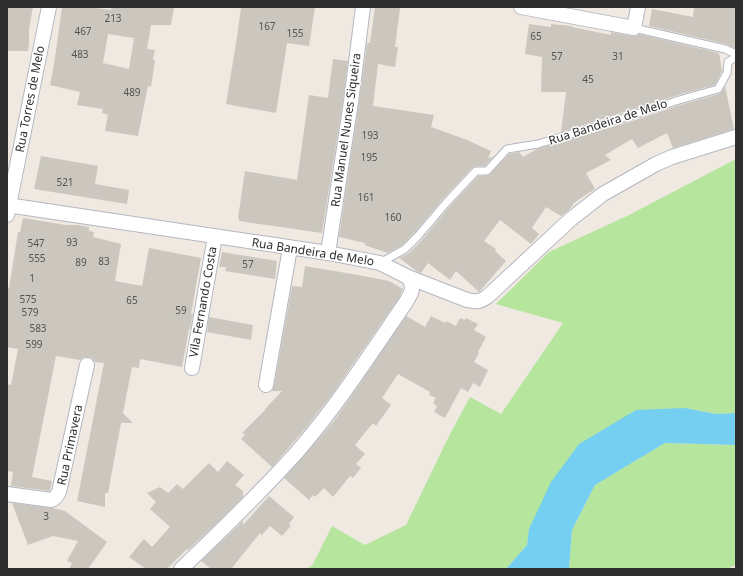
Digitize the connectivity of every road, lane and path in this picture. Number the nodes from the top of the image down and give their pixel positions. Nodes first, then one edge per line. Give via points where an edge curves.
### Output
1 (49, 7) edge
2 (363, 7) edge
3 (521, 7) edge
4 (638, 7) edge
5 (634, 28) junction
6 (736, 54) edge
7 (736, 58) edge
8 (736, 137) edge
9 (8, 208) edge
10 (215, 236) junction
11 (290, 248) junction
12 (328, 253) junction
13 (380, 263) junction
14 (408, 277) junction
15 (87, 365) dead end
16 (192, 368) dead end
17 (266, 385) dead end
18 (7, 494) edge
19 (181, 569) edge

1 - 9 street, Rua Torres de Melo
2 - 12 street, Rua Manuel Nunes Siqueira
3 - 5 street
4 - 5 street
5 - 6 lane via 725,49
7 - 13 lane, Rua Bandeira de Melo via 728,62 727,73 718,89 538,144 508,149 487,171 476,171 405,249
8 - 14 street via 672,157 603,194 571,219 481,301 467,300
9 - 10 street, Rua Bandeira de Melo
10 - 11 street, Rua Bandeira de Melo
10 - 16 street, Vila Fernando Costa
11 - 12 street, Rua Bandeira de Melo
11 - 17 street
12 - 13 street, Rua Bandeira de Melo
13 - 14 street
14 - 19 street via 411,282 411,293 354,379 297,452
15 - 18 street, Rua Primavera via 56,498 51,500

